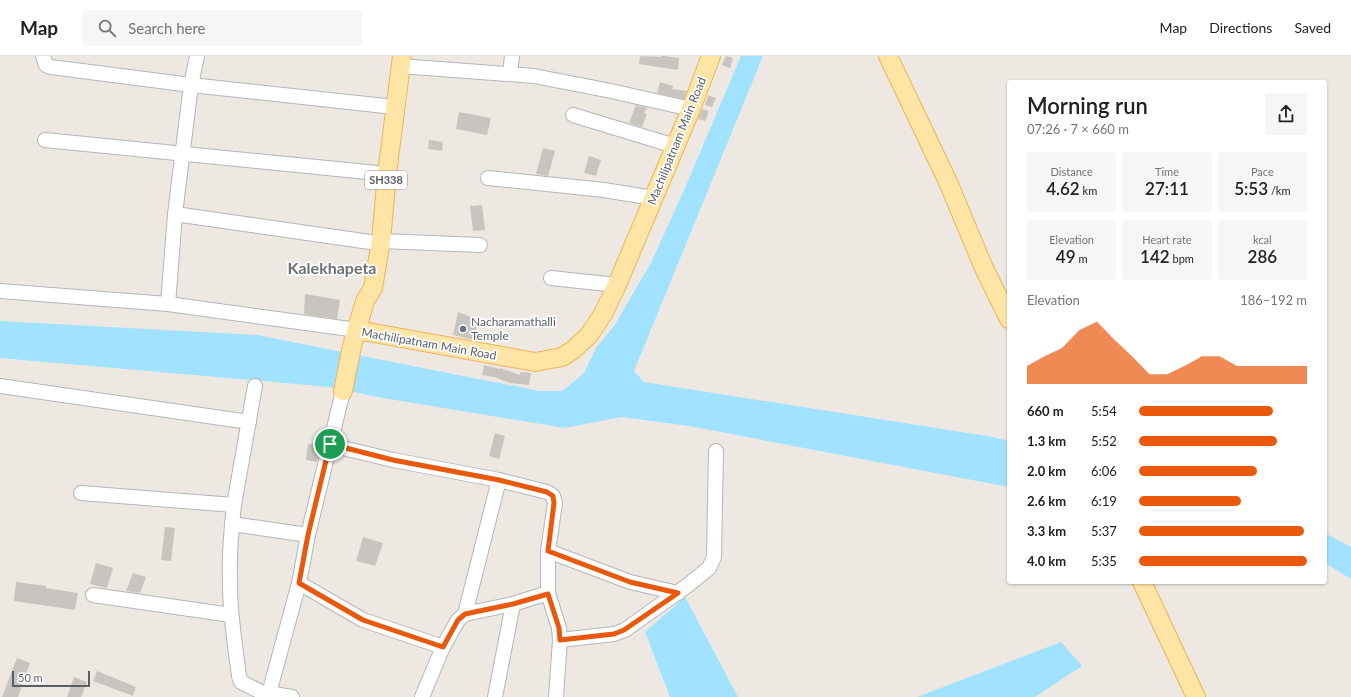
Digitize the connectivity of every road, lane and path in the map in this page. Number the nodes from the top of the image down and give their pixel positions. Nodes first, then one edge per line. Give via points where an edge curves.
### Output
1 (43, 56) edge
2 (197, 56) edge
3 (512, 56) edge
4 (711, 56) edge
5 (888, 56) edge
6 (398, 60) edge
7 (510, 73) junction
8 (191, 85) junction
9 (386, 106) junction
10 (690, 109) junction
11 (573, 115) dead end
12 (45, 140) dead end
13 (675, 146) junction
14 (183, 154) junction
15 (377, 173) junction
16 (488, 178) dead end
17 (653, 198) junction
18 (175, 214) junction
19 (375, 242) junction
20 (480, 245) dead end
21 (551, 278) dead end
22 (617, 285) junction
23 (0, 291) edge
24 (168, 304) junction
25 (1007, 315) edge
26 (354, 338) junction
27 (0, 386) edge
28 (255, 386) dead end
29 (343, 392) joint
30 (249, 422) junction
31 (330, 444) junction
32 (716, 451) dead end
33 (499, 480) junction
34 (81, 493) dead end
35 (234, 505) junction
36 (232, 524) junction
37 (308, 535) junction
38 (548, 551) junction
39 (299, 583) junction
40 (1143, 584) edge
41 (678, 593) junction
42 (93, 594) dead end
43 (548, 594) junction
44 (513, 604) junction
45 (465, 614) junction
46 (232, 615) junction
47 (560, 640) junction
48 (443, 647) junction
49 (241, 682) junction
50 (265, 693) edge
51 (244, 697) edge
52 (292, 697) edge
53 (422, 697) edge
54 (495, 697) edge
55 (556, 697) edge
56 (1196, 697) edge

1 - 8 street via 46,65 51,67
2 - 8 street
3 - 7 street
4 - 10 main road, Machilipatnam Main Road
5 - 25 main road
6 - 7 street
6 - 9 main road, SH338
6 - 19 main road, SH338 via 388,167
7 - 10 street via 559,80
8 - 9 street
8 - 14 street
9 - 15 main road, SH338
10 - 13 main road, Machilipatnam Main Road
11 - 13 street
12 - 14 street
13 - 17 main road, Machilipatnam Main Road
14 - 15 street
14 - 18 street
15 - 19 main road, SH338
16 - 17 street via 604,190
17 - 22 main road, Machilipatnam Main Road
18 - 19 street
18 - 24 street
19 - 20 street
19 - 26 main road, SH338 via 362,287 365,301
21 - 22 street
22 - 26 main road, Machilipatnam Main Road via 589,335 562,357 535,362
23 - 24 street
24 - 26 street
26 - 29 main road, Machilipatnam Main Road
27 - 30 street
28 - 30 street
29 - 31 street, Machilipatnam Main Road
30 - 35 street
31 - 33 street via 393,460
31 - 37 street, Machilipatnam Main Road
32 - 41 street via 714,557 709,568
33 - 38 street via 547,492 553,496
33 - 45 street
34 - 35 street
35 - 36 street
36 - 37 street
36 - 46 street
37 - 39 street, Machilipatnam Main Road
38 - 41 street via 630,582
38 - 43 street
39 - 48 street via 363,620
39 - 50 street, Machilipatnam Main Road
40 - 56 main road
41 - 47 street via 624,630 614,634
42 - 46 street
43 - 44 street
43 - 47 street via 559,628
44 - 45 street
44 - 54 street
45 - 48 street via 458,620
46 - 49 street
47 - 55 street
48 - 53 street
49 - 50 street
49 - 51 street
50 - 52 street

